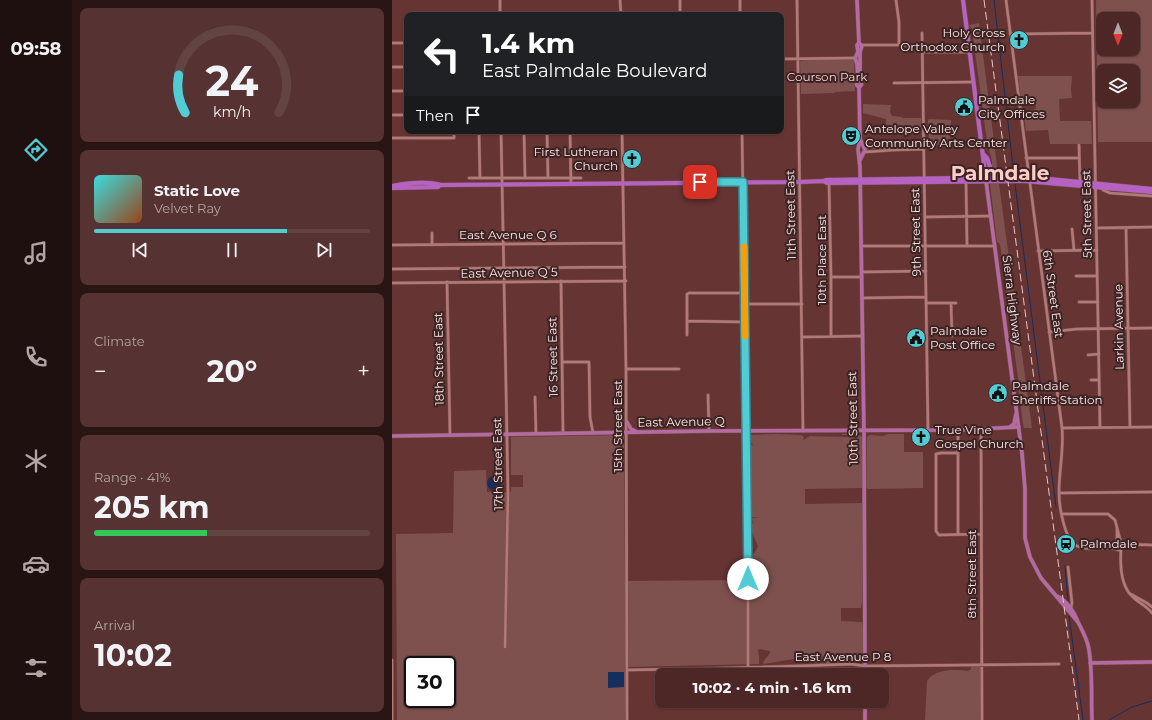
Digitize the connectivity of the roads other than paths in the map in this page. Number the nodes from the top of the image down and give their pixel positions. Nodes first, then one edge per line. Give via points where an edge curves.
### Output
1 (500, 0) edge
2 (620, 0) edge
3 (680, 0) edge
4 (740, 0) edge
5 (797, 0) edge
6 (858, 0) edge
7 (896, 0) edge
8 (963, 0) edge
9 (1006, 0) edge
10 (1092, 0) edge
11 (500, 12) edge
12 (621, 12) edge
13 (680, 12) edge
14 (740, 12) edge
15 (922, 33) dead end
16 (1092, 33) junction
17 (1010, 34) junction
18 (404, 43) edge
19 (392, 44) edge
20 (899, 45) junction
21 (922, 45) junction
22 (860, 46) junction
23 (923, 52) junction
24 (970, 52) junction
25 (858, 58) junction
26 (784, 59) edge
27 (798, 59) junction
28 (393, 67) dead end
29 (404, 67) edge
30 (974, 82) junction
31 (894, 83) dead end
32 (923, 83) junction
33 (392, 91) edge
34 (404, 91) edge
35 (393, 115) dead end
36 (404, 115) edge
37 (454, 134) edge
38 (479, 134) edge
39 (501, 134) edge
40 (524, 134) edge
41 (547, 134) edge
42 (570, 134) edge
43 (622, 134) edge
44 (742, 134) edge
45 (392, 138) edge
46 (1079, 145) dead end
47 (862, 147) junction
48 (924, 149) junction
49 (893, 150) junction
50 (862, 153) junction
51 (983, 154) junction
52 (1026, 158) junction
53 (1079, 158) junction
54 (469, 178) dead end
55 (480, 178) junction
56 (502, 178) junction
57 (525, 178) junction
58 (548, 178) junction
59 (571, 178) junction
60 (581, 178) dead end
61 (1005, 178) junction
62 (1029, 179) junction
63 (986, 180) junction
64 (860, 181) junction
65 (924, 181) junction
66 (743, 182) junction
67 (800, 182) junction
68 (824, 182) junction
69 (966, 182) junction
70 (1080, 182) junction
71 (623, 183) junction
72 (829, 183) junction
73 (431, 184) junction
74 (502, 184) junction
75 (571, 184) junction
76 (440, 185) junction
77 (1096, 185) junction
78 (392, 187) edge
79 (416, 187) junction
80 (1103, 188) junction
81 (1152, 189) edge
82 (1152, 192) edge
83 (1152, 196) edge
84 (967, 216) junction
85 (991, 216) junction
86 (925, 217) junction
87 (1096, 228) junction
88 (1126, 228) junction
89 (1152, 228) edge
90 (1072, 229) dead end
91 (432, 233) dead end
92 (624, 243) junction
93 (504, 244) junction
94 (392, 245) edge
95 (432, 245) junction
96 (861, 246) junction
97 (925, 246) junction
98 (967, 246) junction
99 (995, 246) junction
100 (1074, 250) junction
101 (1097, 250) junction
102 (1038, 251) junction
103 (625, 267) junction
104 (504, 268) junction
105 (392, 269) edge
106 (926, 271) junction
107 (862, 272) junction
108 (1076, 276) dead end
109 (1097, 276) junction
110 (831, 277) junction
111 (862, 277) junction
112 (504, 281) junction
113 (560, 281) junction
114 (626, 281) junction
115 (447, 282) junction
116 (392, 283) edge
117 (744, 293) junction
118 (926, 297) junction
119 (862, 298) junction
120 (1079, 302) dead end
121 (1098, 302) junction
122 (926, 303) junction
123 (951, 303) junction
124 (956, 303) dead end
125 (744, 304) junction
126 (802, 304) junction
127 (687, 321) junction
128 (745, 322) junction
129 (1098, 328) junction
130 (1128, 328) junction
131 (1152, 328) edge
132 (1049, 332) junction
133 (687, 335) dead end
134 (831, 336) junction
135 (862, 336) junction
136 (952, 336) dead end
137 (802, 337) junction
138 (1099, 354) junction
139 (1088, 355) dead end
140 (562, 362) junction
141 (626, 369) junction
142 (679, 369) dead end
143 (1091, 380) dead end
144 (1099, 380) junction
145 (708, 395) dead end
146 (535, 397) dead end
147 (1017, 413) junction
148 (627, 422) junction
149 (1100, 427) junction
150 (1130, 427) junction
151 (1152, 427) edge
152 (1007, 428) junction
153 (1019, 428) junction
154 (1062, 428) junction
155 (981, 429) junction
156 (804, 430) junction
157 (928, 430) junction
158 (958, 430) junction
159 (709, 431) junction
160 (746, 431) junction
161 (864, 431) junction
162 (627, 432) junction
163 (638, 432) junction
164 (536, 433) junction
165 (563, 433) junction
166 (593, 433) junction
167 (507, 434) junction
168 (450, 435) junction
169 (392, 436) edge
170 (958, 453) junction
171 (1152, 492) edge
172 (1059, 493) junction
173 (1062, 514) junction
174 (1117, 529) junction
175 (958, 534) junction
176 (981, 534) junction
177 (1116, 543) junction
178 (1121, 543) junction
179 (1137, 545) junction
180 (1152, 545) edge
181 (1122, 548) junction
182 (1117, 549) junction
183 (1121, 562) junction
184 (1068, 567) dead end
185 (1129, 592) junction
186 (1056, 596) junction
187 (1152, 607) edge
188 (1071, 609) junction
189 (1152, 613) edge
190 (1078, 622) junction
191 (505, 646) dead end
192 (392, 660) edge
193 (1152, 662) edge
194 (1090, 663) junction
195 (1059, 664) dead end
196 (982, 665) junction
197 (865, 666) junction
198 (748, 668) joint
199 (655, 669) edge
200 (627, 670) junction
201 (865, 708) edge
202 (392, 720) edge
203 (627, 720) edge
204 (865, 720) edge
205 (982, 720) edge
206 (1092, 720) edge

1 - 11 street
2 - 12 street
3 - 13 street
4 - 14 street
5 - 27 street, 11th Street East
6 - 22 main road
7 - 20 street
8 - 24 highway, Sierra Highway
9 - 17 street, 6th Street East
10 - 16 street, 5th Street East
15 - 21 street, 9th Street East
16 - 17 street
16 - 77 street, 5th Street East
17 - 52 street, 6th Street East
18 - 19 street
20 - 21 street
20 - 22 street
21 - 23 street, 9th Street East
22 - 25 main road
23 - 24 street
23 - 32 street, 9th Street East
24 - 30 highway, Sierra Highway
25 - 27 street
25 - 47 main road via 857,85
26 - 27 street
27 - 67 street, 11th Street East
28 - 29 street
30 - 32 street
30 - 51 highway, Sierra Highway
31 - 32 street
32 - 48 street, 9th Street East
33 - 34 street
35 - 36 street
37 - 45 street via 454,138
38 - 55 street
39 - 56 street, 17th Street East
40 - 57 street
41 - 58 street
42 - 59 street
43 - 71 street, 15th Street East
44 - 66 street
46 - 53 street
47 - 49 street
47 - 50 main road
47 - 50 main road, 10th Street East
48 - 49 street
48 - 65 street, 9th Street East
49 - 50 street
50 - 64 main road, 10th Street East
51 - 61 highway via 992,173
51 - 63 highway, Sierra Highway
52 - 53 street
52 - 62 street, 6th Street East
53 - 70 street
54 - 55 street
55 - 56 street
56 - 57 street
56 - 74 street, 17th Street East
57 - 58 street
58 - 59 street
59 - 60 street
59 - 75 street
61 - 62 highway
61 - 63 highway
62 - 63 highway
62 - 70 highway
62 - 77 highway
62 - 102 street, 6th Street East
63 - 65 highway
63 - 69 highway
63 - 85 main road, Sierra Highway
64 - 65 highway
64 - 68 highway
64 - 72 highway
64 - 96 main road, 10th Street East
65 - 69 highway
65 - 86 street, 9th Street East
66 - 67 highway
66 - 71 highway
66 - 117 street
67 - 68 highway
67 - 126 street, 11th Street East
68 - 72 highway
69 - 84 street
70 - 77 highway
71 - 75 highway
71 - 92 street, 15th Street East
72 - 110 street, 10th Place East
73 - 76 highway
73 - 78 highway
73 - 79 highway
74 - 75 highway
74 - 76 highway
74 - 93 street, 17th Street East
76 - 79 highway
77 - 80 highway
77 - 81 highway
77 - 87 street, 5th Street East
78 - 79 highway
80 - 82 highway
80 - 83 street via 1110,193
84 - 85 street
84 - 86 street
84 - 98 street
85 - 99 main road, Sierra Highway
86 - 97 street, 9th Street East
87 - 88 street
87 - 101 street, 5th Street East
88 - 89 street
88 - 130 street, Larkin Avenue
90 - 100 street
91 - 95 street
92 - 93 street, East Avenue Q 6
92 - 103 street, 15th Street East
93 - 95 street, East Avenue Q 6
93 - 104 street, 17th Street East
94 - 95 street, East Avenue Q 6
96 - 97 street
96 - 107 main road, 10th Street East
97 - 98 street
97 - 106 street, 9th Street East
98 - 99 street
99 - 147 main road, Sierra Highway
100 - 101 street
100 - 102 street
101 - 109 street, 5th Street East
102 - 132 street, 6th Street East
103 - 104 street
103 - 114 street, 15th Street East
104 - 105 street
104 - 112 street, 17th Street East
106 - 107 street
106 - 118 street, 9th Street East
107 - 111 main road, 10th Street East
108 - 109 street
109 - 121 street, 5th Street East
110 - 111 street
110 - 134 street, 10th Place East
111 - 119 main road, 10th Street East
112 - 113 street, East Avenue Q 5
112 - 115 street, East Avenue Q 5
112 - 167 street, 17th Street East
113 - 114 street, East Avenue Q 5
113 - 140 street, 16 Street East
114 - 141 street, 15th Street East
115 - 116 street, East Avenue Q 5
115 - 168 street, 18th Street East
117 - 125 street
117 - 127 street via 686,294
118 - 119 street
118 - 122 street, 9th Street East
119 - 135 main road, 10th Street East
120 - 121 street
121 - 129 street, 5th Street East
122 - 123 street
122 - 157 street, 9th Street East
123 - 124 street
123 - 136 street
125 - 126 street
125 - 128 street
126 - 137 street, 11th Street East
127 - 128 street
127 - 133 street
128 - 160 street
129 - 130 street
129 - 132 street
129 - 138 street, 5th Street East
130 - 131 street
130 - 150 street, Larkin Avenue
132 - 154 street, 6th Street East
134 - 135 street
134 - 137 street
135 - 161 main road, 10th Street East
137 - 156 street, 11th Street East
138 - 139 street
138 - 144 street, 5th Street East
140 - 165 street, 16 Street East
140 - 166 street via 589,362 590,417
141 - 142 street
141 - 148 street, 15th Street East
143 - 144 street
144 - 149 street, 5th Street East
145 - 159 street
146 - 164 street
147 - 152 main road via 1014,424
147 - 153 main road, Sierra Highway
148 - 162 street, 15th Street East
148 - 163 main road via 631,429
149 - 150 street
149 - 154 street
150 - 151 street
152 - 153 main road, East Avenue Q
152 - 155 main road, East Avenue Q
153 - 186 main road, Sierra Highway via 1027,548 1040,578
154 - 172 street, 6th Street East
155 - 158 main road, East Avenue Q
155 - 176 street, 8th Street East
156 - 160 main road, East Avenue Q
156 - 161 main road, East Avenue Q
157 - 158 main road, East Avenue Q
157 - 161 main road, East Avenue Q
158 - 170 street
159 - 160 main road, East Avenue Q
159 - 163 main road, East Avenue Q
160 - 198 street
161 - 197 main road, 10th Street East
162 - 163 main road, East Avenue Q
162 - 166 main road, East Avenue Q
162 - 200 street, 15th Street East
164 - 165 main road, East Avenue Q
164 - 167 main road, East Avenue Q
165 - 166 main road, East Avenue Q
167 - 168 main road, East Avenue Q
167 - 191 street, 17th Street East
168 - 169 main road, East Avenue Q
170 - 175 street
170 - 175 street via 938,453 935,456 936,531 937,534
171 - 172 street
172 - 173 street, 6th Street East
173 - 174 street via 1108,514 1114,517
173 - 182 street, 6th Street East via 1067,536 1073,544 1083,548
174 - 177 street
174 - 178 street
175 - 176 street
176 - 196 street, 8th Street East
177 - 178 street
177 - 182 street
178 - 179 street
178 - 181 street
179 - 180 street
179 - 181 street
181 - 182 street
181 - 183 street
182 - 183 street
183 - 185 street via 1123,581
184 - 188 street
185 - 187 street
185 - 189 street
186 - 188 main road, Sierra Highway
186 - 190 main road, Sierra Highway
188 - 190 main road, Sierra Highway
190 - 194 main road, Sierra Highway via 1088,644
192 - 202 street
193 - 194 main road
194 - 206 main road, Sierra Highway
195 - 196 street, East Avenue P 8
196 - 197 street, East Avenue P 8
196 - 205 street, 8th Street East
197 - 198 street, East Avenue P 8 via 851,664
199 - 200 street, East Avenue P 8
200 - 203 street, 15th Street East
201 - 204 main road

